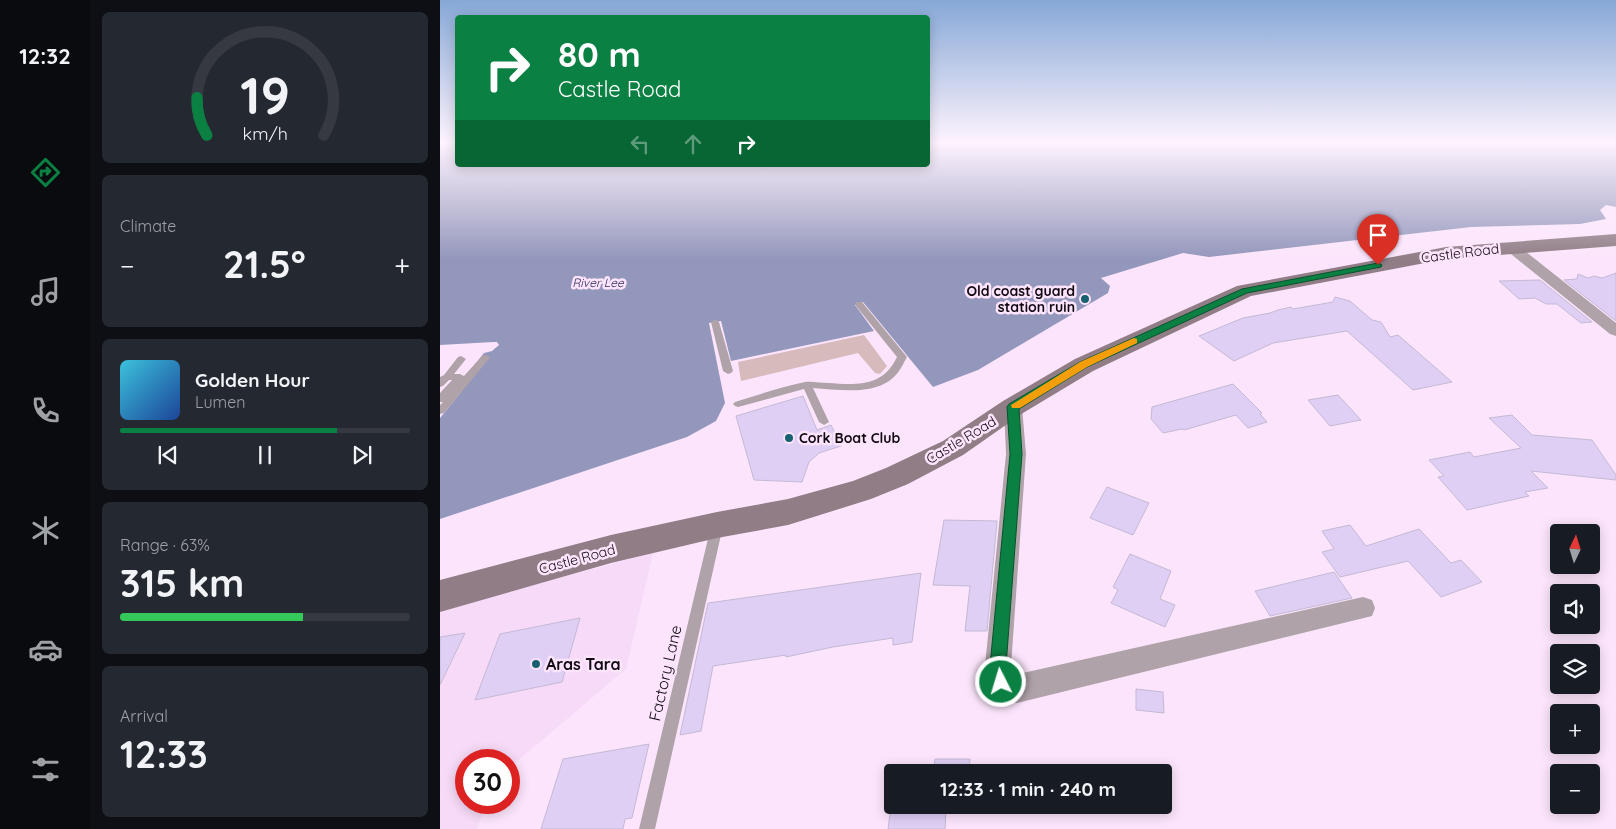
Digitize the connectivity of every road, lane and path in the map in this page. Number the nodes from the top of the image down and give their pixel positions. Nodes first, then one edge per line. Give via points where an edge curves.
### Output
1 (1616, 240) edge
2 (1511, 247) junction
3 (859, 304) dead end
4 (715, 322) dead end
5 (1616, 331) edge
6 (461, 358) dead end
7 (485, 358) dead end
8 (728, 371) dead end
9 (442, 380) edge
10 (807, 385) junction
11 (440, 399) edge
12 (738, 404) dead end
13 (1013, 407) junction
14 (440, 411) edge
15 (824, 422) dead end
16 (717, 526) junction
17 (440, 596) edge
18 (1363, 608) dead end
19 (647, 829) edge

1 - 2 main road, Castle Road
2 - 5 street
2 - 13 main road, Castle Road via 1417,258 1245,291 1084,365
3 - 10 lane via 902,358 894,372 886,381 874,386
4 - 8 lane
6 - 9 lane
7 - 14 lane
9 - 11 lane via 460,377
10 - 12 lane
10 - 15 lane
13 - 16 main road, Castle Road via 953,448 897,476 817,505
13 - 18 street via 1016,454 998,666 1001,682 1008,689
16 - 17 main road, Castle Road via 611,549
16 - 19 lane, Factory Lane

